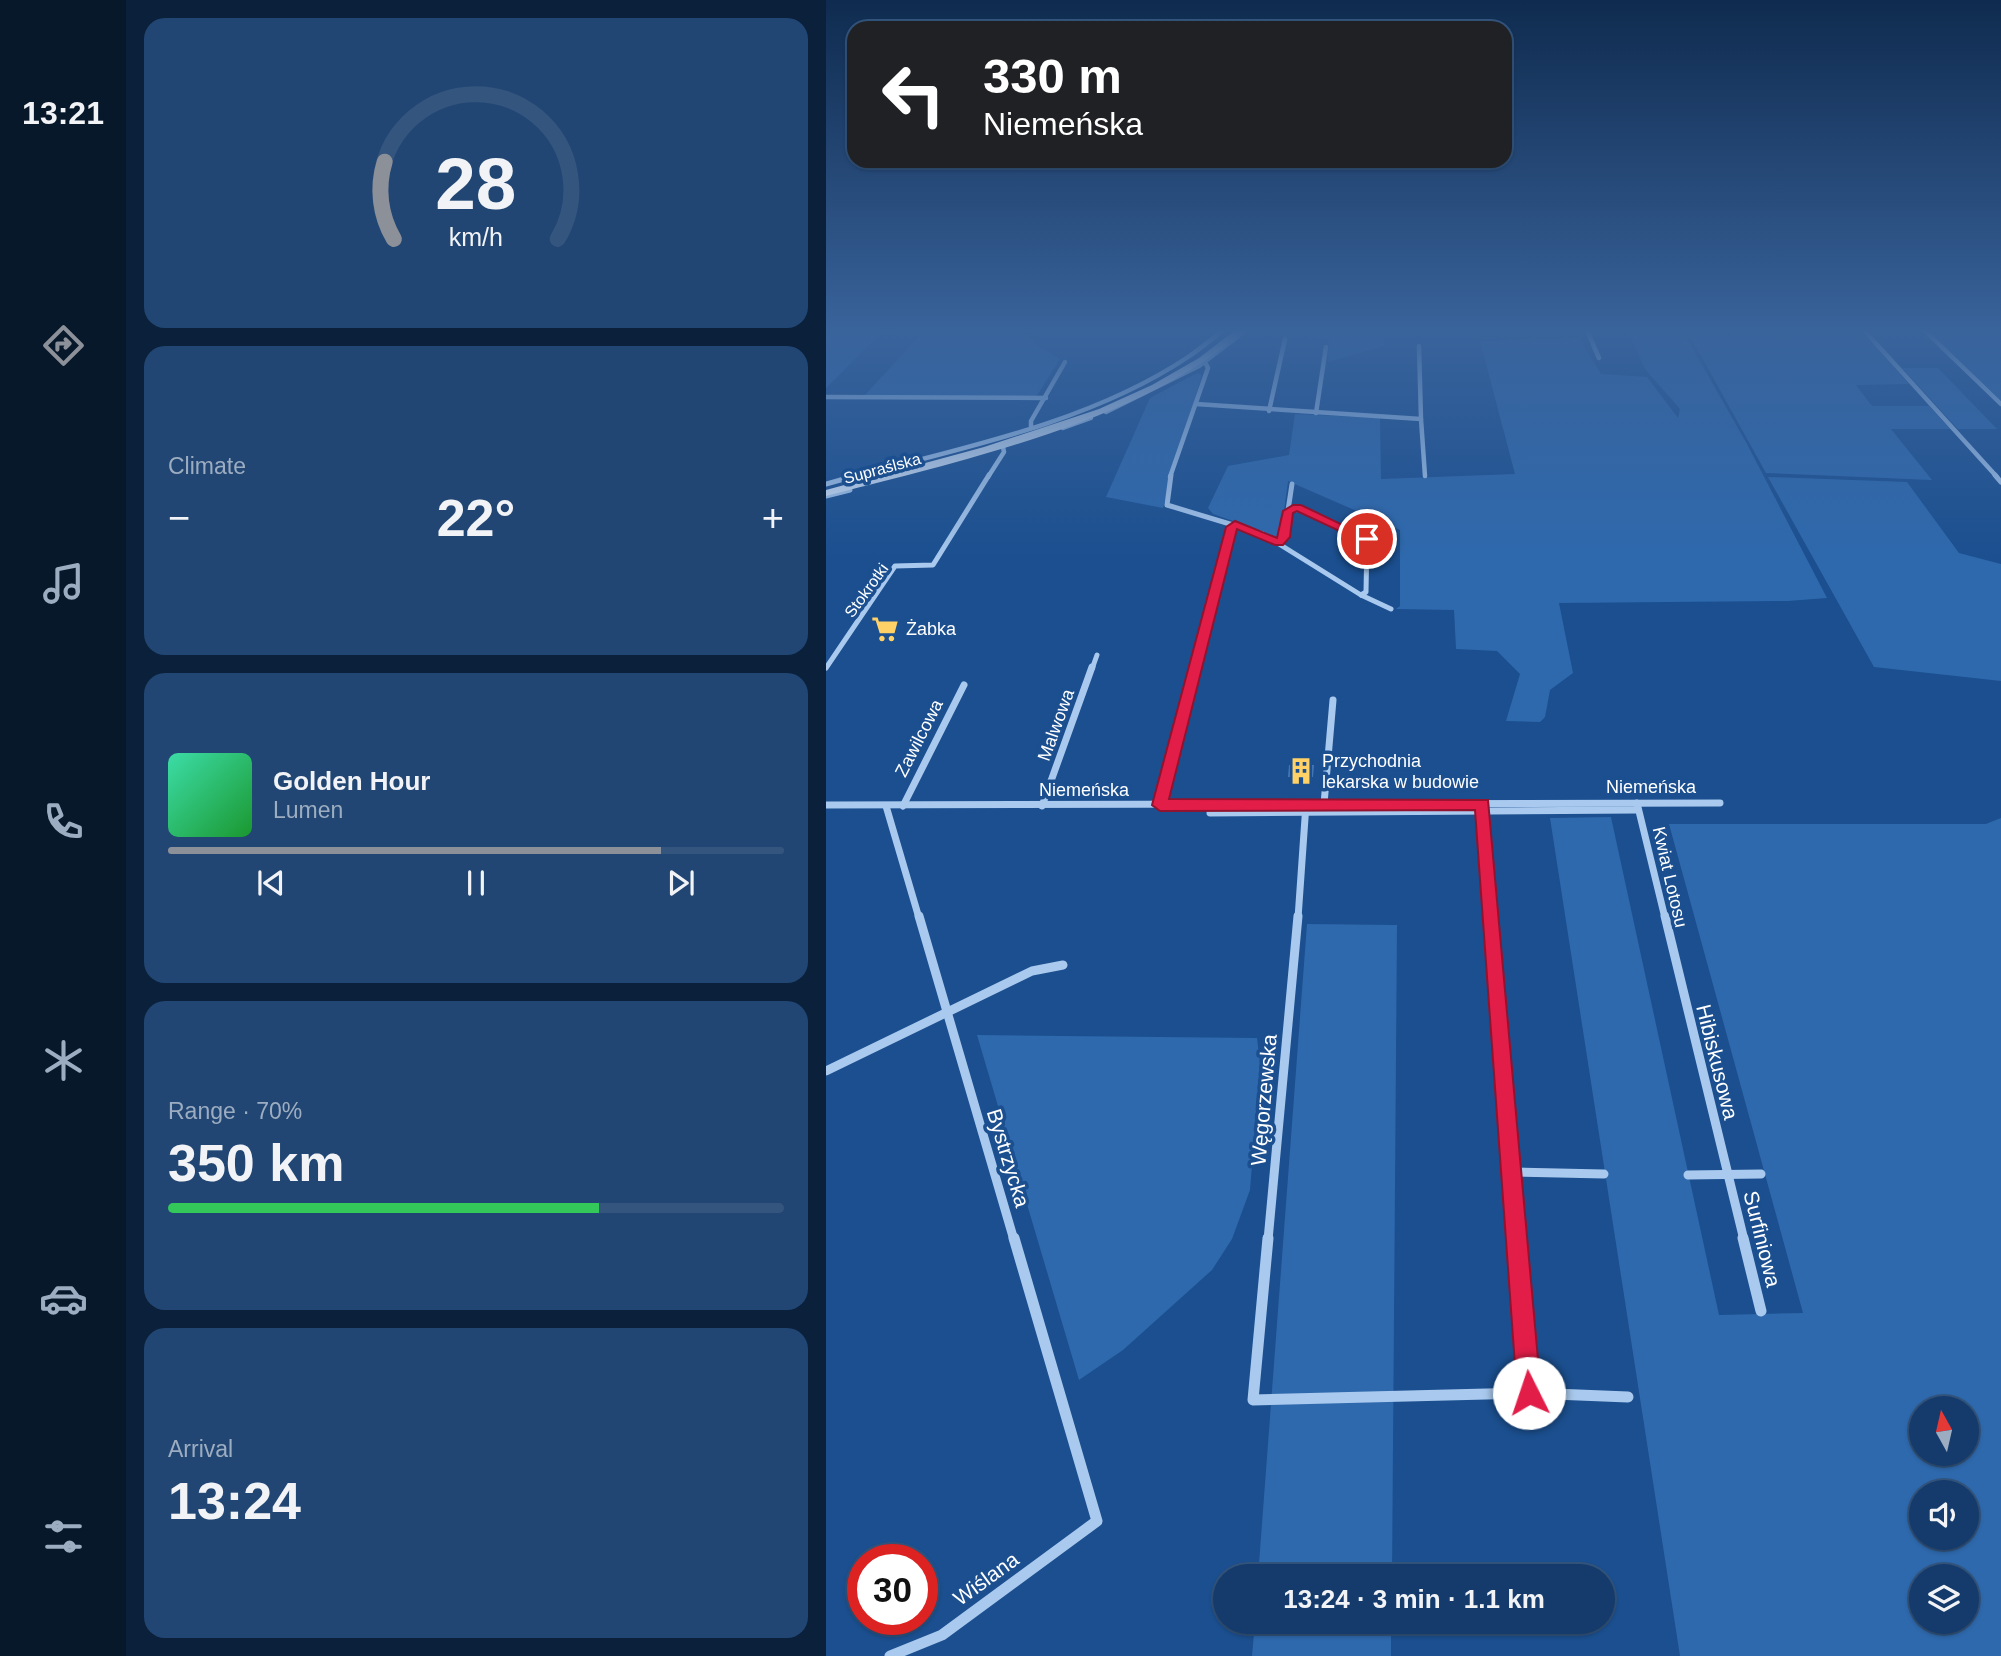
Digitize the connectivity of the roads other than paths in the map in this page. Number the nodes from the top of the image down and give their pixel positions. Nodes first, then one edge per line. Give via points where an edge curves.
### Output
1 (1041, 405) edge
2 (1083, 405) edge
3 (1098, 405) edge
4 (1107, 405) edge
5 (1120, 405) edge
6 (1196, 405) edge
7 (1209, 405) edge
8 (1270, 405) edge
9 (1317, 405) edge
10 (1421, 405) edge
11 (1932, 405) edge
12 (1269, 411) junction
13 (1316, 413) junction
14 (1421, 419) junction
15 (1031, 426) junction
16 (1003, 447) junction
17 (1425, 476) dead end
18 (2001, 482) edge
19 (1292, 484) dead end
20 (826, 491) edge
21 (1288, 511) junction
22 (1235, 524) junction
23 (1279, 543) junction
24 (1361, 595) junction
25 (1391, 609) dead end
26 (1097, 655) dead end
27 (826, 668) edge
28 (964, 685) dead end
29 (1333, 700) dead end
30 (1720, 803) dead end
31 (1324, 804) junction
32 (826, 805) edge
33 (1160, 805) junction
34 (886, 806) junction
35 (903, 806) junction
36 (1042, 806) junction
37 (1483, 807) junction
38 (1637, 807) junction
39 (1306, 808) junction
40 (1210, 813) dead end
41 (1673, 958) joint
42 (1063, 965) dead end
43 (946, 1014) junction
44 (826, 1071) edge
45 (1512, 1172) junction
46 (1604, 1174) dead end
47 (1760, 1174) dead end
48 (1688, 1175) dead end
49 (1727, 1175) junction
50 (1760, 1311) dead end
51 (1529, 1393) junction
52 (1628, 1397) dead end
53 (1097, 1521) joint
54 (890, 1656) edge

1 - 15 street
2 - 15 street, Supraślska
3 - 20 main road
4 - 20 main road via 998,445
5 - 16 street, Supraślska
6 - 22 street via 1165,499 1171,508
7 - 12 street
8 - 12 street
9 - 13 street
10 - 14 street
11 - 18 street
12 - 13 street
13 - 14 street
14 - 17 street
15 - 20 street, Supraślska
16 - 20 street, Supraślska
16 - 27 street, Stokrotki via 933,565 895,566
19 - 21 street
21 - 23 street
21 - 24 street via 1301,509 1367,539 1366,592
22 - 23 street
22 - 33 street
23 - 24 street
24 - 25 street
26 - 36 street, Malwowa
28 - 35 street, Zawilcowa
29 - 31 street
30 - 38 street, Niemeńska
31 - 37 street, Niemeńska
31 - 39 street, Niemeńska
32 - 34 street, Niemeńska
33 - 36 street, Niemeńska
33 - 39 street, Niemeńska
34 - 35 street, Niemeńska
34 - 43 street, Bystrzycka
35 - 36 street, Niemeńska
37 - 38 street, Niemeńska
37 - 39 street
37 - 45 street
38 - 41 street, Kwiat Lotosu
39 - 40 street
39 - 51 street, Węgorzewska via 1253,1400
41 - 49 street, Hibiskusowa
42 - 43 street via 1032,971
43 - 44 street
43 - 53 street, Bystrzycka
45 - 46 street
45 - 51 street
47 - 49 street
48 - 49 street
49 - 50 street, Surfiniowa
51 - 52 street
53 - 54 street, Wiślana via 942,1635

